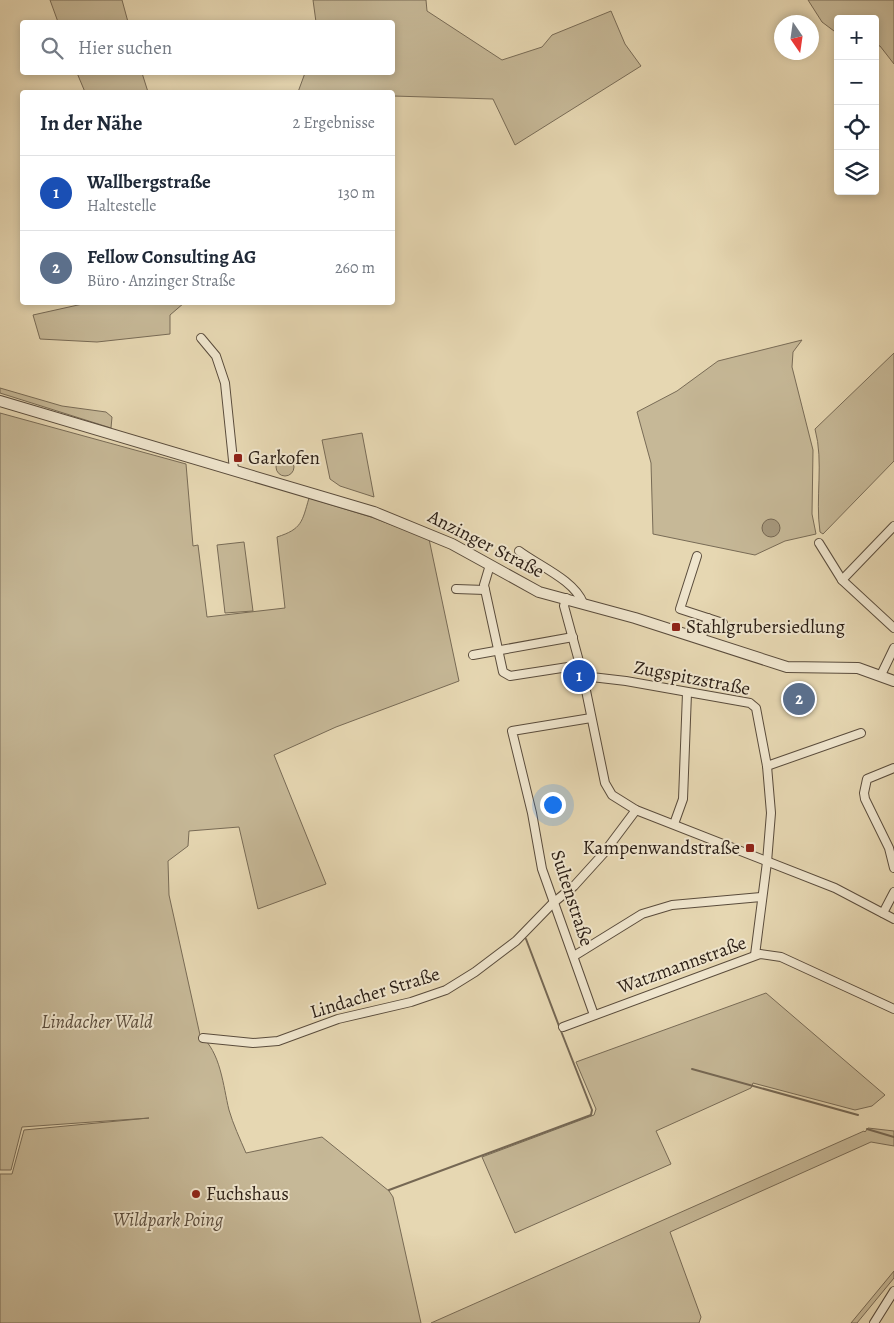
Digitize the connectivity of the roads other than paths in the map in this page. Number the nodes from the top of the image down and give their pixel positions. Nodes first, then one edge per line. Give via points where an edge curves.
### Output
1 (201, 338) dead end
2 (0, 401) edge
3 (234, 470) junction
4 (894, 526) edge
5 (819, 543) dead end
6 (519, 551) dead end
7 (697, 556) dead end
8 (490, 565) junction
9 (842, 580) junction
10 (456, 589) dead end
11 (485, 590) junction
12 (566, 598) junction
13 (583, 603) junction
14 (708, 618) junction
15 (723, 623) dead end
16 (894, 628) edge
17 (573, 637) junction
18 (701, 639) junction
19 (894, 648) edge
20 (498, 650) junction
21 (472, 655) dead end
22 (580, 665) junction
23 (881, 675) junction
24 (584, 676) junction
25 (894, 681) edge
26 (687, 693) junction
27 (591, 718) junction
28 (861, 733) dead end
29 (767, 766) junction
30 (894, 768) edge
31 (636, 810) junction
32 (674, 824) junction
33 (767, 862) junction
34 (894, 868) edge
35 (894, 892) edge
36 (761, 897) junction
37 (553, 904) junction
38 (883, 913) junction
39 (894, 918) edge
40 (755, 955) junction
41 (574, 956) junction
42 (894, 1009) edge
43 (594, 1015) junction
44 (563, 1027) dead end
45 (203, 1038) dead end
46 (894, 1291) edge
47 (874, 1323) edge

1 - 3 street via 216,356 225,383
2 - 3 street, Anzinger Straße
3 - 8 street, Anzinger Straße via 374,512 426,532
4 - 9 street
5 - 9 street
6 - 13 street, Anzinger Straße via 570,584
7 - 14 street via 680,609
8 - 11 street
8 - 12 street, Anzinger Straße via 539,592
9 - 16 street
10 - 11 street
11 - 20 street
12 - 13 street, Anzinger Straße
12 - 17 street via 564,606
13 - 18 street, Anzinger Straße
14 - 15 street
14 - 18 street
17 - 20 street
17 - 22 street
18 - 23 street, Anzinger Straße via 787,667 852,668
19 - 23 street
20 - 21 street
20 - 22 street via 503,672 510,676
22 - 24 street
23 - 25 street, Anzinger Straße
24 - 26 street, Zugspitzstraße
24 - 27 street
26 - 29 street, Zugspitzstraße via 754,705
26 - 32 street via 683,799
27 - 31 street via 605,784 612,795
27 - 37 street, Sultenstraße via 512,731 542,869
28 - 29 street
29 - 33 street, Zugspitzstraße via 771,813
30 - 34 street via 867,779 864,793
31 - 32 street
31 - 37 street, Lindacher Straße via 574,886
32 - 33 street
33 - 36 street, Zugspitzstraße
33 - 38 street via 835,888
35 - 38 street
36 - 40 street, Zugspitzstraße
36 - 41 street via 680,904 642,914
37 - 41 street, Sultenstraße
37 - 45 street, Lindacher Straße via 502,952 470,976 437,994 338,1019 278,1041
38 - 39 street
40 - 42 street, Watzmannstraße via 781,957
40 - 43 street, Watzmannstraße
41 - 43 street, Sultenstraße
43 - 44 street, Watzmannstraße
46 - 47 street

